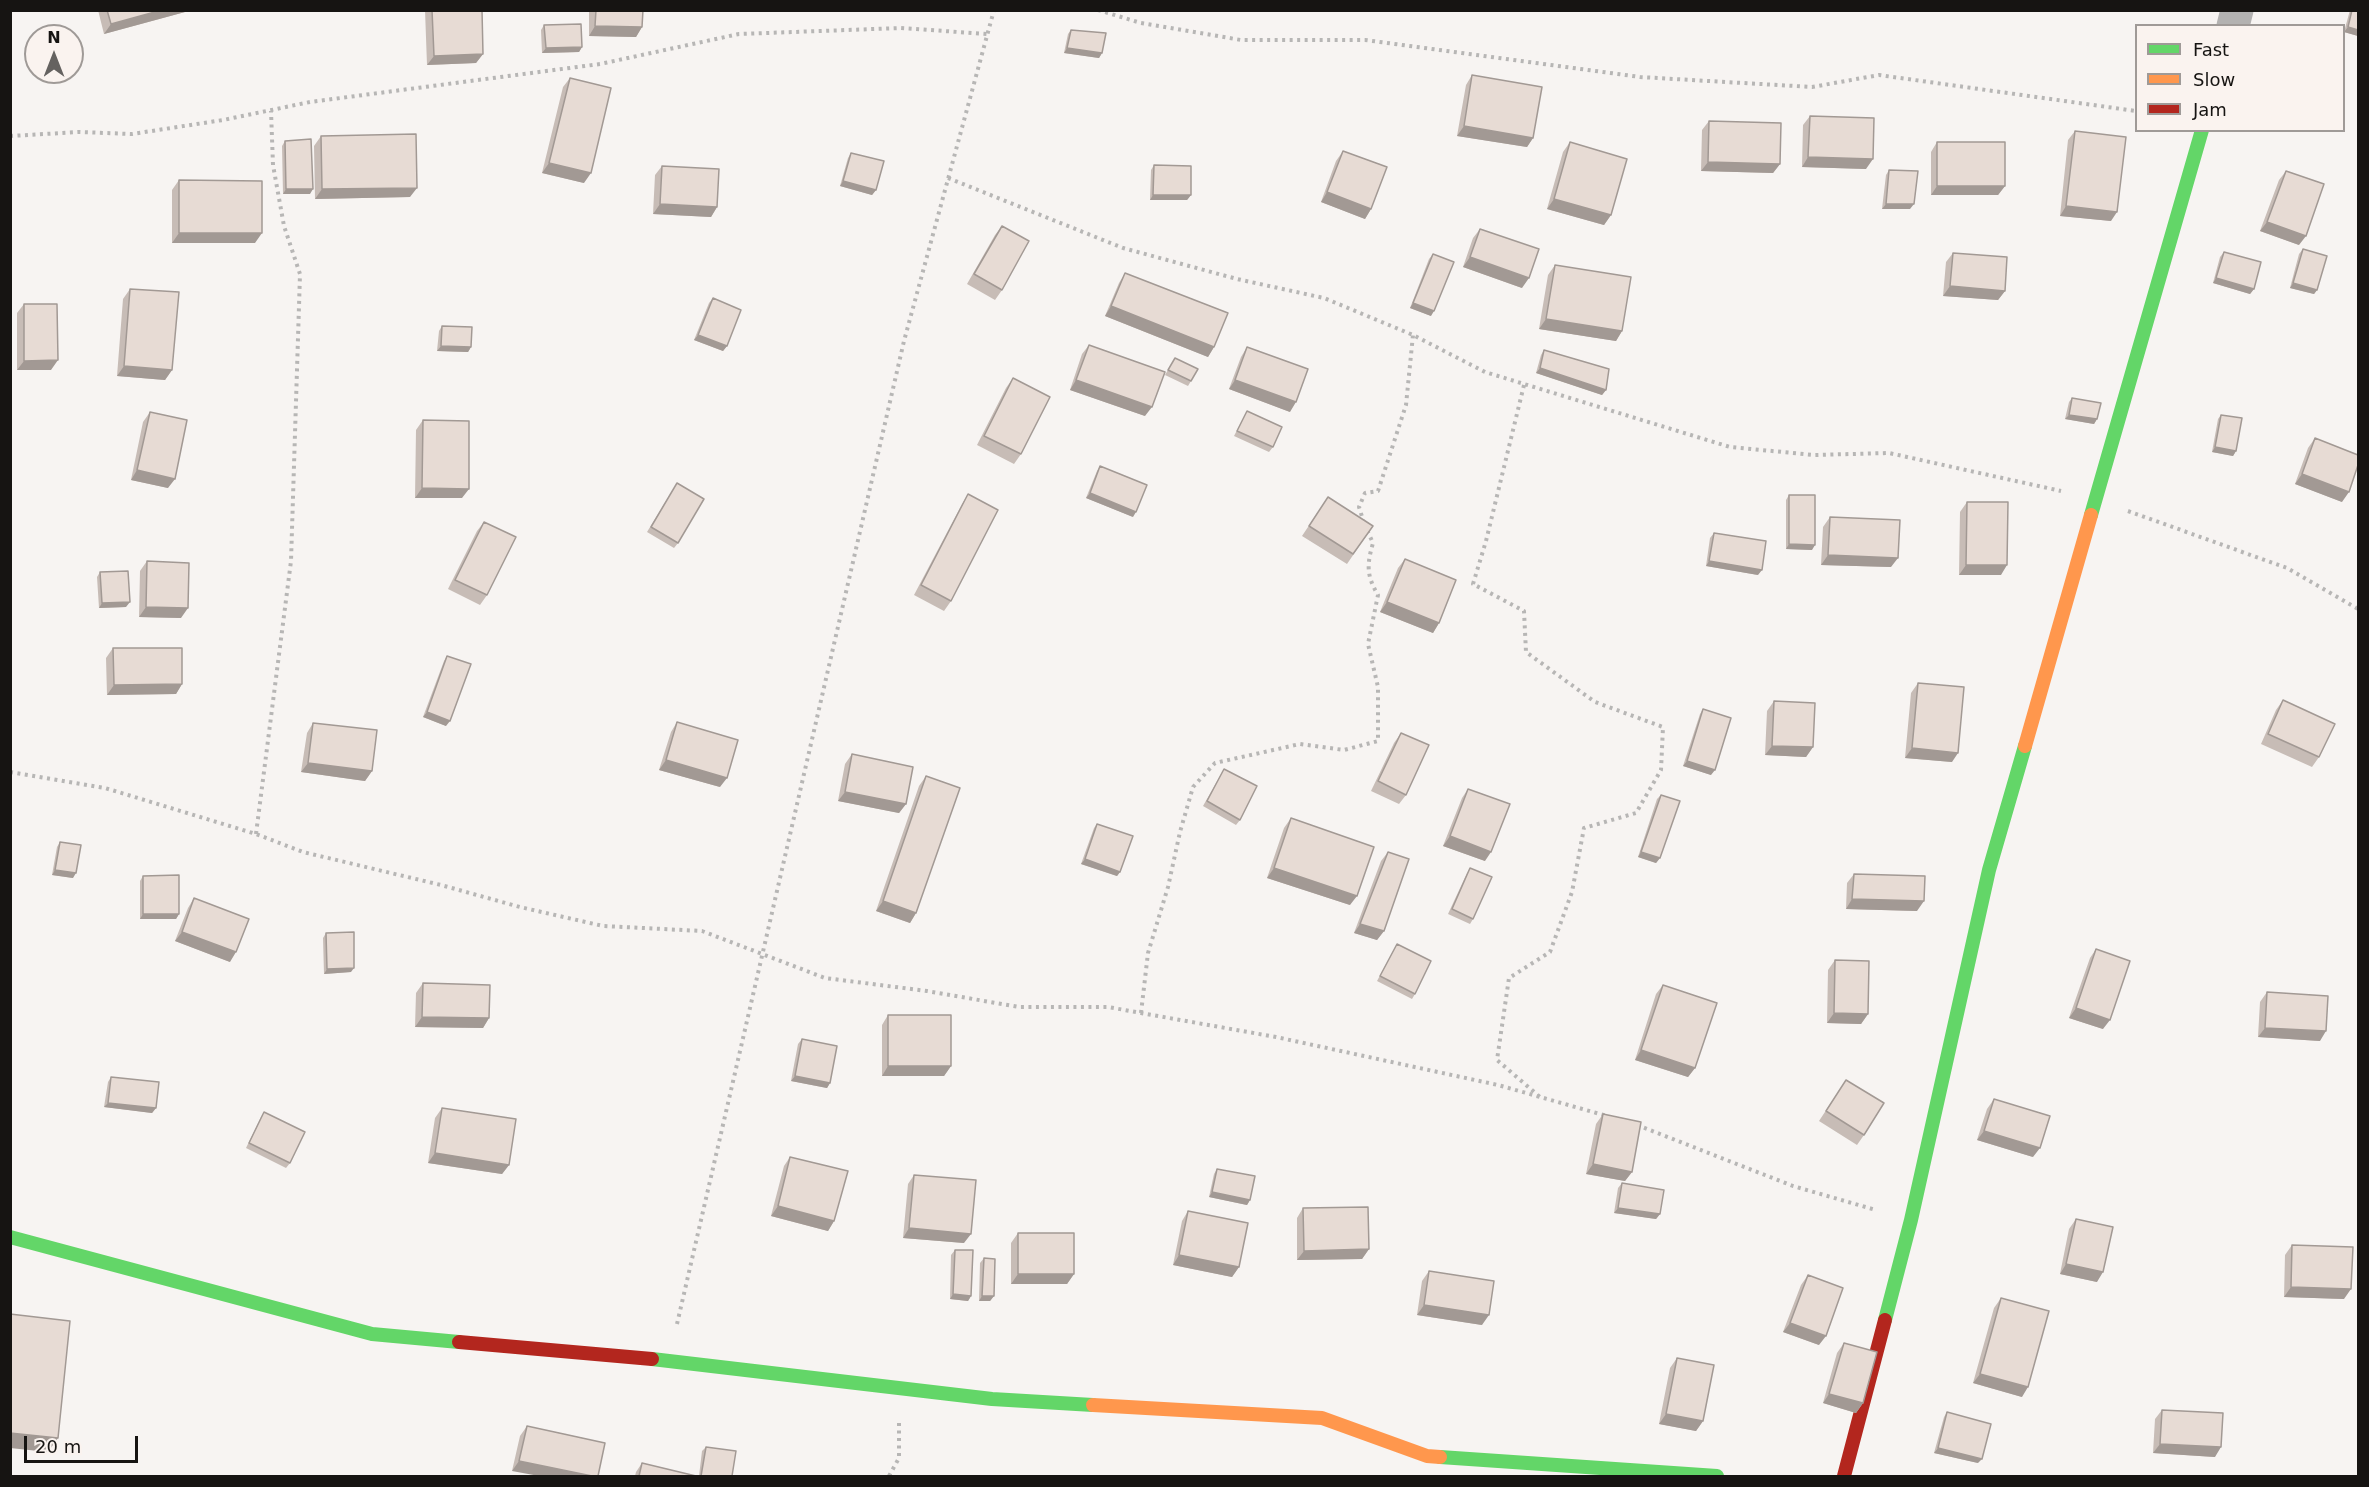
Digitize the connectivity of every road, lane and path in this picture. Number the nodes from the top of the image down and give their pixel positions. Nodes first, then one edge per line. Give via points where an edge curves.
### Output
1 (994, 10) edge
2 (1098, 10) edge
3 (987, 34) junction
4 (271, 111) junction
5 (2135, 111) edge
6 (2201, 132) edge
7 (10, 136) edge
8 (948, 178) junction
9 (1413, 335) junction
10 (1524, 385) junction
11 (2097, 499) junction
12 (2358, 609) edge
13 (10, 772) edge
14 (256, 834) junction
15 (763, 953) junction
16 (1142, 1013) junction
17 (1542, 1099) junction
18 (1614, 1118) edge
19 (1635, 1124) edge
20 (1911, 1220) junction
21 (10, 1237) edge
22 (669, 1360) junction
23 (1717, 1476) edge
24 (1844, 1476) edge

1 - 3 path
2 - 5 path via 1142,23 1241,40 1365,40 1640,77 1800,87 1879,75
3 - 4 path via 901,28 739,34 600,64 310,102
3 - 8 path
4 - 7 path via 132,134
4 - 14 path via 273,165 284,226 300,274 291,561
6 - 11 street
8 - 9 path via 1123,248 1324,298
8 - 15 path via 904,341
9 - 10 path via 1485,372
9 - 16 path via 1406,405 1378,491 1365,493 1359,507 1373,543 1368,561 1370,582 1378,595 1368,644 1378,687 1378,741 1344,750 1300,744 1215,764 1193,787 1148,953
10 - 11 path via 1730,447 1814,455 1889,453
10 - 17 path via 1473,584 1524,611 1526,652 1595,702 1663,727 1661,770 1636,813 1584,828 1572,892 1550,952 1509,978 1497,1060
11 - 12 path via 2287,568
11 - 20 street via 1989,870
13 - 14 path via 105,788
14 - 15 path via 303,852 520,907 603,926 702,931
15 - 16 path via 825,978 1019,1007 1108,1007
15 - 22 path
16 - 17 path via 1276,1037 1498,1085
17 - 18 path
19 - 20 path via 1793,1186
20 - 24 street
21 - 22 street via 372,1334
22 - 23 street via 992,1399 1322,1418 1427,1456

